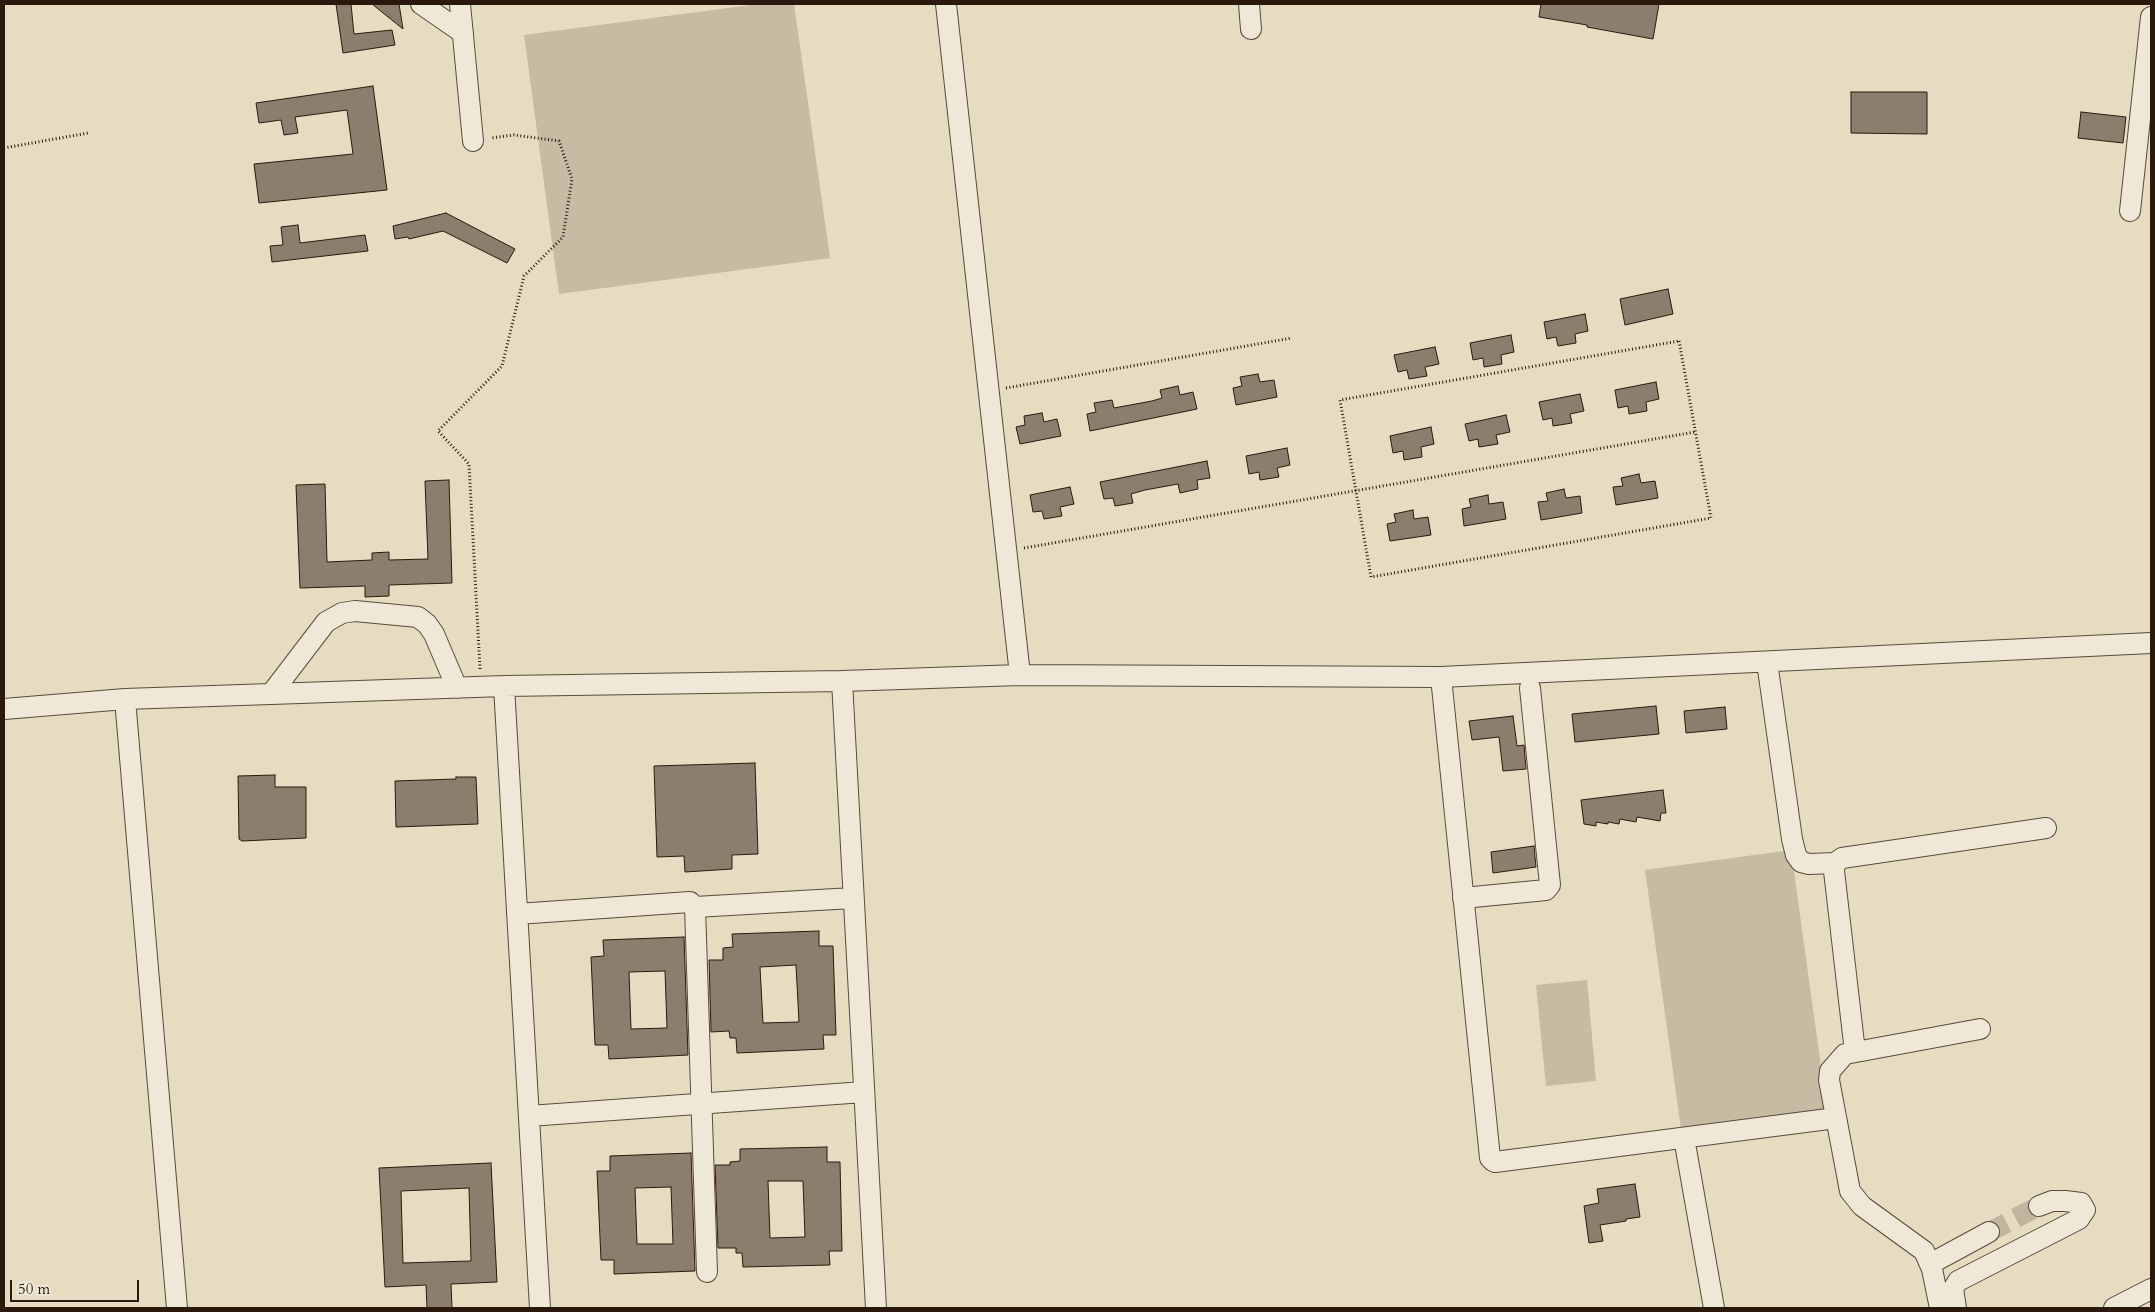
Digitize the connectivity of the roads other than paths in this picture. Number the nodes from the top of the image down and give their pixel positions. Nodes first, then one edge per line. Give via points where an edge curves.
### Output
1 (421, 4) edge
2 (460, 4) edge
3 (946, 4) edge
4 (1249, 4) edge
5 (2151, 17) edge
6 (1251, 29) dead end
7 (463, 33) junction
8 (473, 141) road end
9 (2130, 211) dead end
10 (2151, 643) edge
11 (1767, 662) junction
12 (1020, 675) junction
13 (1441, 677) junction
14 (842, 681) junction
15 (504, 686) junction
16 (457, 688) junction
17 (1530, 688) dead end
18 (271, 694) junction
19 (125, 699) junction
20 (4, 709) edge
21 (2046, 828) dead end
22 (1834, 863) junction
23 (853, 898) junction
24 (1463, 898) junction
25 (695, 907) junction
26 (517, 914) junction
27 (1980, 1029) dead end
28 (1854, 1052) junction
29 (864, 1092) junction
30 (702, 1104) junction
31 (529, 1116) junction
32 (1836, 1118) junction
33 (1684, 1138) junction
34 (2039, 1206) tunnel mouth
35 (1989, 1232) tunnel mouth
36 (1930, 1264) junction
37 (707, 1272) dead end
38 (1958, 1281) junction
39 (1936, 1288) junction
40 (2151, 1289) edge
41 (177, 1308) edge
42 (540, 1308) edge
43 (876, 1308) edge
44 (1714, 1308) edge
45 (1940, 1308) edge
46 (1956, 1308) edge
47 (2114, 1308) edge

1 - 7 street
2 - 7 street
3 - 12 street
4 - 6 street
5 - 9 street
7 - 8 street
10 - 11 street
11 - 13 street
11 - 22 street via 1796,855 1801,862 1809,864
12 - 13 street
12 - 14 street
13 - 24 street
14 - 15 street
14 - 23 street
15 - 16 street
15 - 26 street
16 - 18 street
16 - 18 street via 427,624 418,618 354,611 342,613 326,622
17 - 24 street via 1550,884 1546,890
18 - 19 street
19 - 20 street
19 - 41 street
21 - 22 street via 1842,858
22 - 28 street
23 - 25 street
23 - 29 street
24 - 33 street via 1490,1158 1495,1162
25 - 26 street via 690,902
25 - 30 street
26 - 31 street
27 - 28 street
28 - 32 street via 1845,1054 1830,1071
29 - 30 street
29 - 43 street
30 - 31 street
30 - 37 street
31 - 42 street
32 - 33 street
32 - 36 street via 1847,1179 1855,1198 1924,1251
33 - 44 street
34 - 38 street via 2065,1200 2080,1204 2085,1210 2079,1219
35 - 36 street
36 - 39 street
38 - 39 street
38 - 46 street via 1954,1289
39 - 45 street
40 - 47 street

